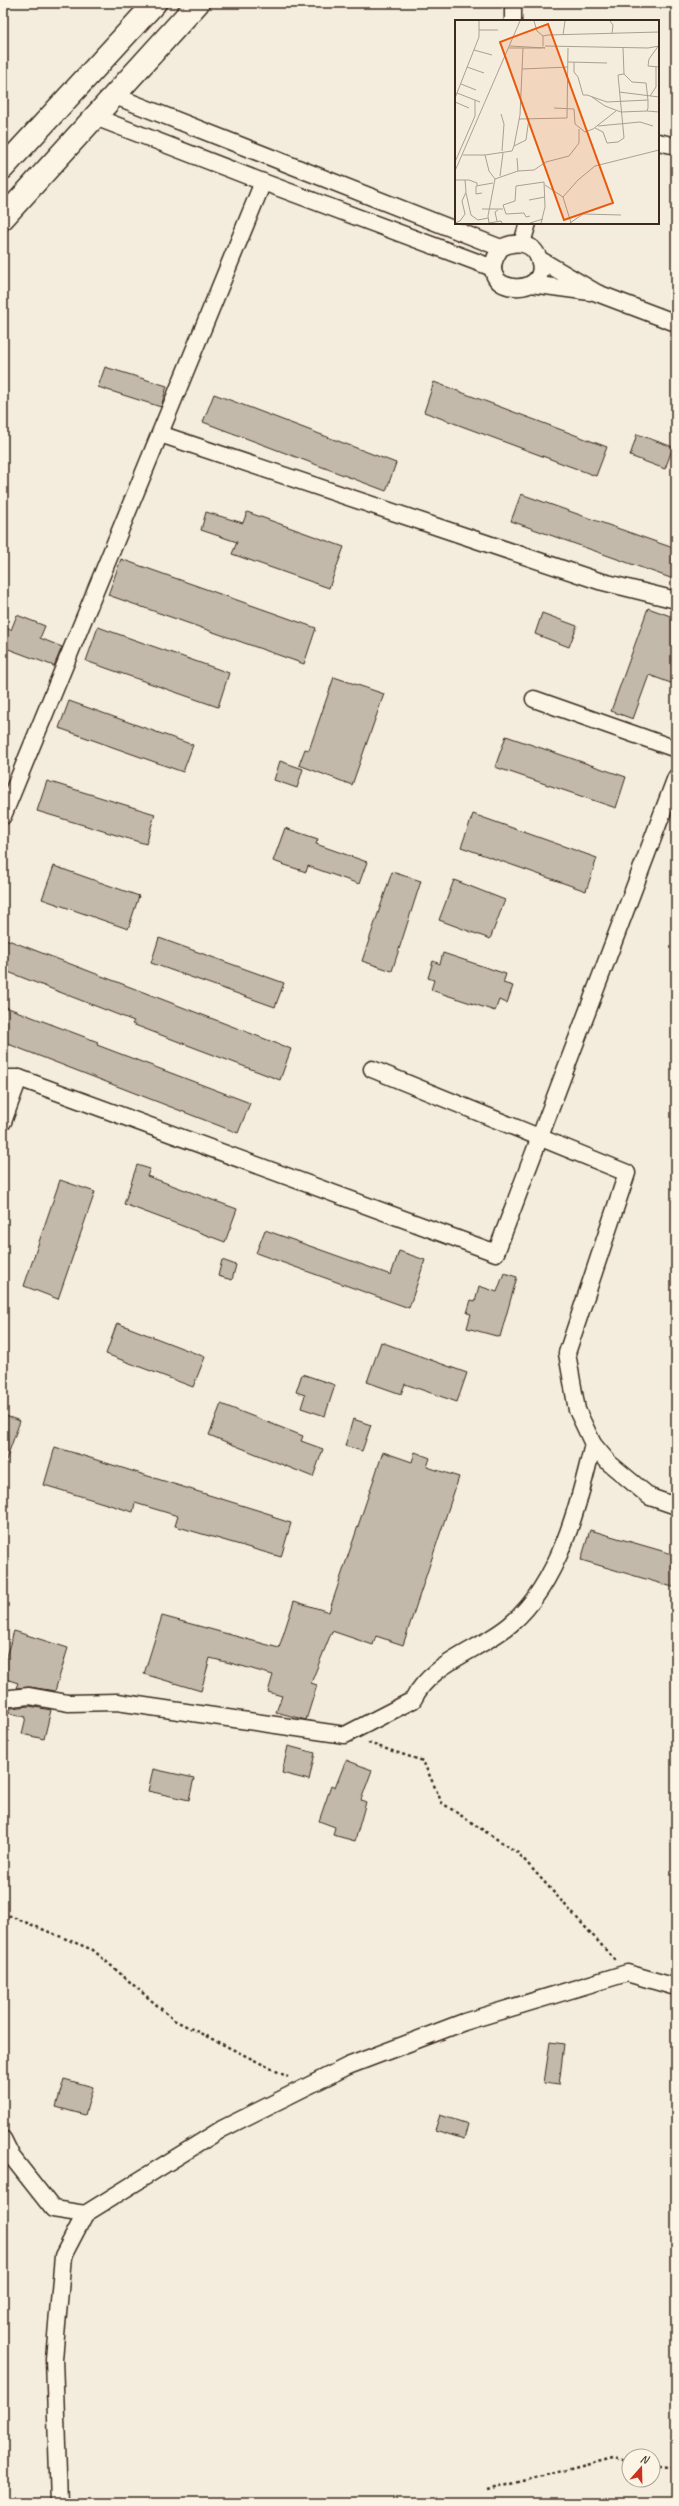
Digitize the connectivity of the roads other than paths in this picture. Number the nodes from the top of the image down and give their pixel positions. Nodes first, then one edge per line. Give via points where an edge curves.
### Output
1 (155, 3) edge
2 (198, 3) edge
3 (513, 3) edge
4 (513, 20) edge
5 (115, 96) junction
6 (96, 116) junction
7 (659, 142) edge
8 (676, 146) edge
9 (3, 168) edge
10 (262, 182) junction
11 (3, 218) edge
12 (528, 224) edge
13 (522, 243) junction
14 (501, 248) junction
15 (539, 259) junction
16 (493, 268) junction
17 (531, 284) junction
18 (597, 293) junction
19 (676, 323) edge
20 (160, 434) junction
21 (676, 600) edge
22 (534, 699) dead end
23 (676, 749) edge
24 (676, 777) edge
25 (3, 816) edge
26 (372, 1069) dead end
27 (3, 1078) edge
28 (19, 1078) junction
29 (3, 1122) edge
30 (540, 1137) junction
31 (593, 1444) junction
32 (676, 1506) edge
33 (3, 1699) edge
34 (676, 1987) edge
35 (3, 2139) edge
36 (85, 2214) junction
37 (59, 2503) edge

1 - 9 highway
2 - 5 highway
3 - 4 street
5 - 6 highway
5 - 14 street
6 - 10 street
6 - 11 highway
7 - 8 street
10 - 16 street
10 - 20 street
12 - 13 street
13 - 14 street via 511,243
13 - 15 street via 532,249
14 - 16 street via 495,257
15 - 17 street via 539,270
15 - 18 street
16 - 17 street via 498,279 507,287 519,289
17 - 18 street
18 - 19 street
20 - 21 street via 599,581
20 - 25 street
22 - 23 street
24 - 30 street
26 - 30 street
27 - 28 street
28 - 29 street
28 - 30 street via 496,1253
30 - 31 street via 627,1173 567,1353 577,1410
31 - 32 street via 609,1463 650,1497
31 - 33 street via 562,1550 548,1578 525,1610 492,1638 438,1670 420,1688 414,1700 345,1735 117,1702 68,1703 29,1696
34 - 36 street via 627,1973 464,2022 348,2066 222,2129
35 - 36 street via 12,2157 53,2208
36 - 37 street via 63,2256 54,2359

